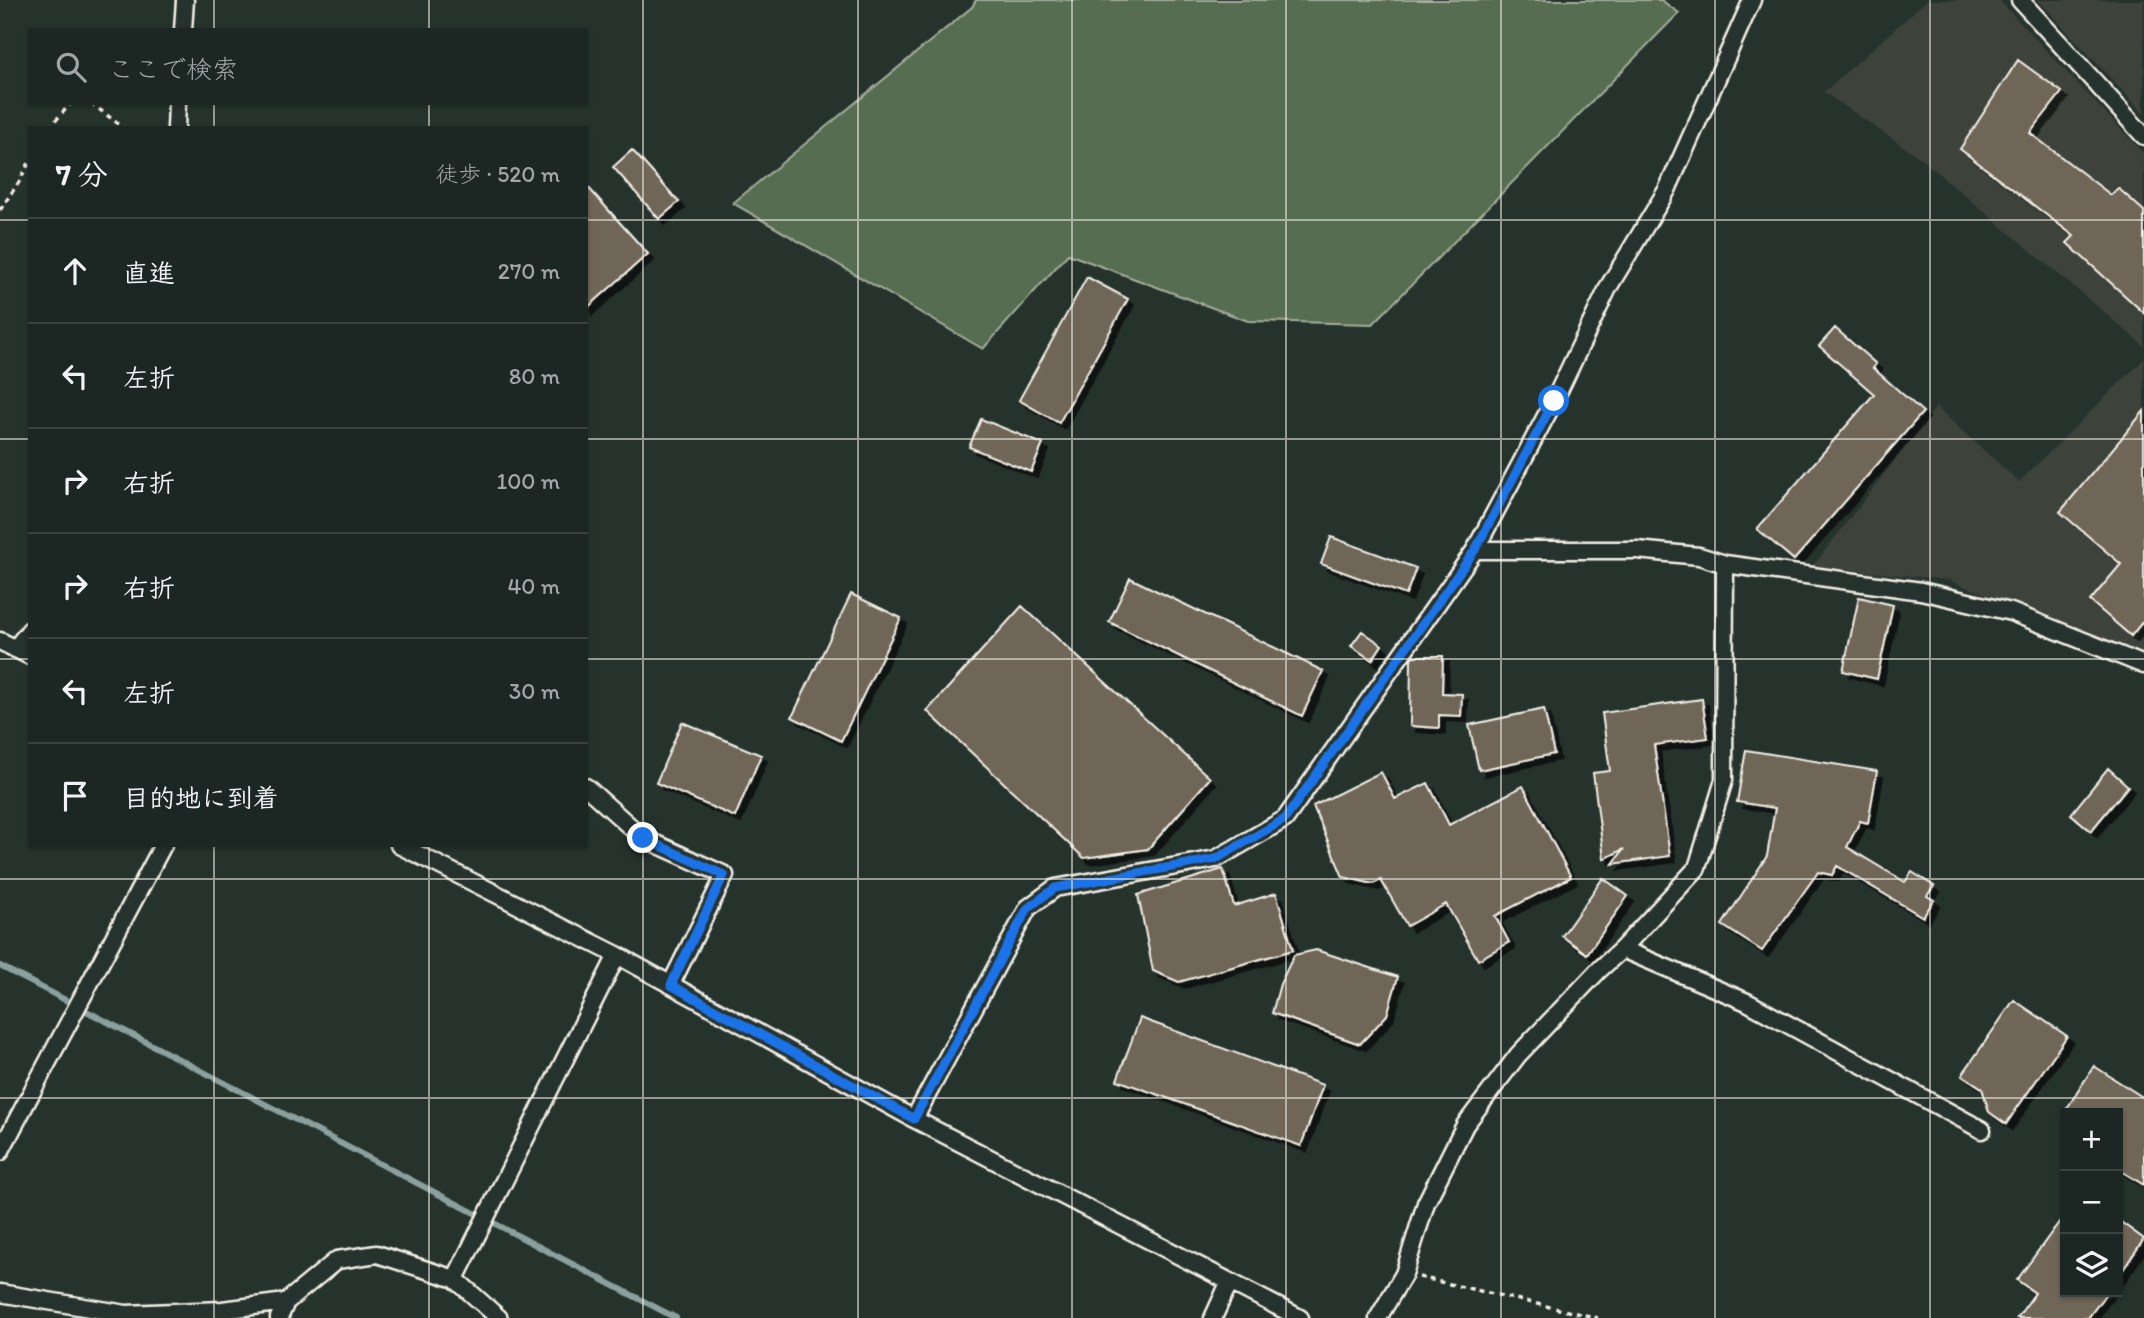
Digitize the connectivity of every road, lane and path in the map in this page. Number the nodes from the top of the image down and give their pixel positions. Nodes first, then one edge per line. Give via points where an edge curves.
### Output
1 (185, 0) edge
2 (1752, 0) edge
3 (2020, 0) edge
4 (183, 28) edge
5 (69, 105) edge
6 (94, 105) edge
7 (177, 105) edge
8 (51, 126) edge
9 (121, 126) edge
10 (176, 126) edge
11 (2144, 136) edge
12 (28, 165) edge
13 (0, 210) edge
14 (1475, 550) junction
15 (1725, 564) junction
16 (28, 633) edge
17 (15, 649) edge
18 (2144, 665) edge
19 (588, 789) edge
20 (162, 847) edge
21 (403, 847) edge
22 (1622, 950) junction
23 (617, 954) junction
24 (671, 985) junction
25 (914, 1119) junction
26 (1982, 1130) dead end
27 (0, 1152) edge
28 (1404, 1274) junction
29 (455, 1279) junction
30 (1229, 1283) junction
31 (0, 1293) edge
32 (286, 1302) junction
33 (279, 1318) edge
34 (499, 1318) edge
35 (1213, 1318) edge
36 (1300, 1318) edge
37 (1378, 1318) edge
38 (1598, 1318) edge

1 - 4 street
2 - 14 street via 1667,190 1609,286
3 - 11 street
5 - 8 path
6 - 9 path
7 - 10 street
12 - 13 path
14 - 15 street via 1636,550 1699,556
14 - 25 street via 1285,819 1216,859 1055,888 1028,908
15 - 18 street via 1921,591 2011,612
15 - 22 street via 1724,780 1696,868
16 - 17 street
19 - 24 street via 643,838 724,875
20 - 27 street
21 - 23 street
22 - 26 street via 1747,1002
22 - 28 street via 1518,1055 1465,1125 1426,1203
23 - 24 street
23 - 29 street
24 - 25 street
25 - 30 street
28 - 37 street
28 - 38 path
29 - 32 street via 377,1254 337,1260
29 - 34 street
30 - 35 street
30 - 36 street
31 - 32 street via 126,1314
32 - 33 street

